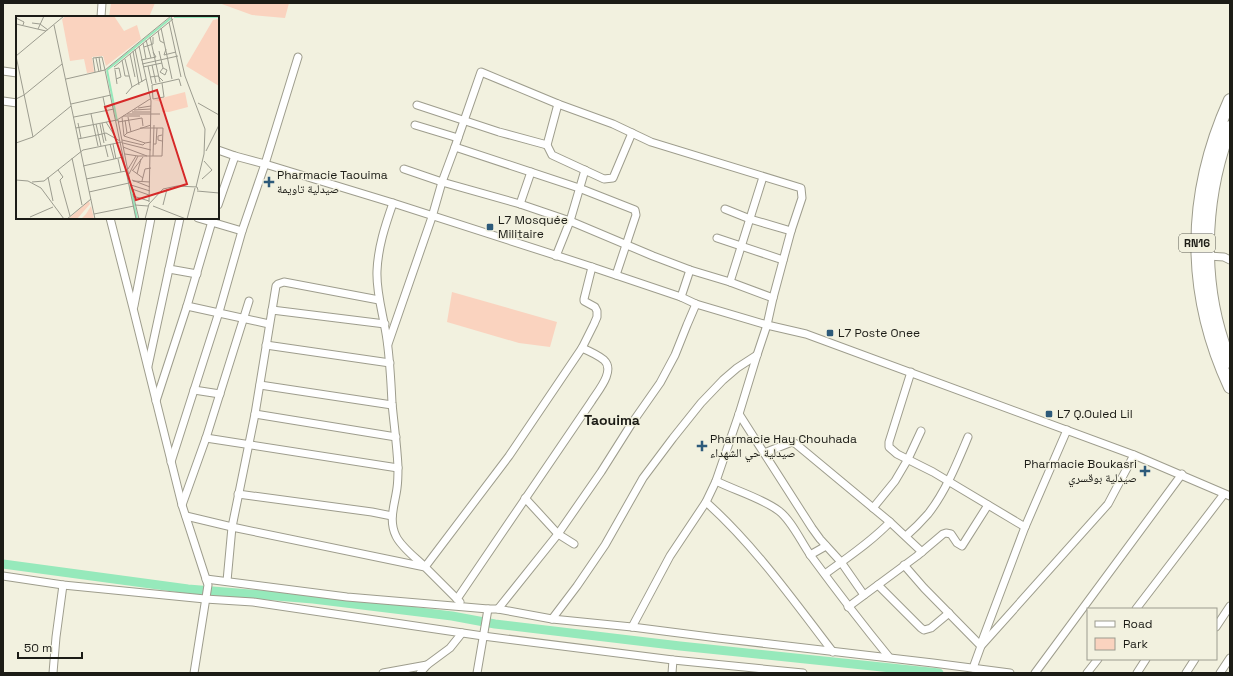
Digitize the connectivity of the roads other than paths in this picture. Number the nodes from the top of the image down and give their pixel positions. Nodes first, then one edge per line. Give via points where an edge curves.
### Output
1 (102, 3) edge
2 (101, 16) edge
3 (298, 57) dead end
4 (3, 71) edge
5 (16, 73) edge
6 (1230, 100) edge
7 (3, 101) edge
8 (16, 103) edge
9 (558, 104) junction
10 (418, 105) dead end
11 (464, 120) junction
12 (415, 126) dead end
13 (1230, 127) edge
14 (632, 133) junction
15 (458, 138) junction
16 (547, 145) junction
17 (456, 147) junction
18 (219, 150) edge
19 (235, 156) junction
20 (265, 164) junction
21 (404, 169) dead end
22 (584, 170) junction
23 (531, 172) junction
24 (763, 177) junction
25 (442, 182) junction
26 (579, 188) junction
27 (219, 202) edge
28 (393, 203) junction
29 (520, 204) junction
30 (725, 209) dead end
31 (432, 217) junction
32 (110, 219) edge
33 (151, 219) edge
34 (180, 219) edge
35 (750, 219) junction
36 (213, 220) edge
37 (570, 221) junction
38 (242, 231) junction
39 (790, 231) junction
40 (717, 238) dead end
41 (626, 244) junction
42 (741, 246) junction
43 (556, 256) junction
44 (1208, 256) junction
45 (783, 260) junction
46 (1230, 260) edge
47 (592, 267) junction
48 (169, 268) junction
49 (690, 270) junction
50 (197, 274) junction
51 (616, 275) junction
52 (730, 282) junction
53 (681, 297) junction
54 (773, 298) junction
55 (379, 300) junction
56 (249, 301) dead end
57 (696, 304) junction
58 (188, 306) junction
59 (134, 308) junction
60 (272, 310) junction
61 (219, 312) junction
62 (244, 318) junction
63 (269, 324) junction
64 (385, 324) junction
65 (768, 325) junction
66 (388, 344) junction
67 (266, 345) junction
68 (582, 348) junction
69 (757, 355) junction
70 (1230, 362) edge
71 (390, 363) junction
72 (148, 368) junction
73 (911, 372) junction
74 (260, 385) junction
75 (1230, 386) edge
76 (194, 390) junction
77 (220, 394) junction
78 (156, 402) junction
79 (392, 404) junction
80 (255, 414) junction
81 (740, 414) junction
82 (921, 430) dead end
83 (1067, 430) junction
84 (396, 436) junction
85 (968, 437) dead end
86 (206, 438) junction
87 (248, 444) junction
88 (764, 453) junction
89 (1134, 455) junction
90 (908, 459) junction
91 (170, 462) junction
92 (398, 468) junction
93 (1182, 474) junction
94 (716, 481) junction
95 (948, 481) junction
96 (238, 494) junction
97 (1227, 495) edge
98 (526, 498) junction
99 (706, 502) junction
100 (182, 505) junction
101 (988, 505) junction
102 (873, 508) junction
103 (186, 516) junction
104 (392, 516) junction
105 (890, 522) junction
106 (232, 527) junction
107 (1025, 527) junction
108 (558, 534) junction
109 (906, 536) junction
110 (574, 544) dead end
111 (826, 546) junction
112 (922, 552) junction
113 (810, 555) junction
114 (841, 562) junction
115 (904, 565) junction
116 (424, 567) junction
117 (825, 574) junction
118 (3, 576) edge
119 (227, 581) junction
120 (207, 582) junction
121 (63, 585) junction
122 (878, 586) junction
123 (864, 595) junction
124 (205, 599) junction
125 (457, 599) junction
126 (465, 606) junction
127 (1230, 606) edge
128 (848, 607) junction
129 (1137, 608) edge
130 (498, 609) junction
131 (487, 613) junction
132 (949, 613) junction
133 (552, 619) junction
134 (1217, 626) edge
135 (632, 627) junction
136 (462, 633) junction
137 (483, 636) junction
138 (981, 646) junction
139 (833, 652) junction
140 (889, 657) junction
141 (1230, 658) edge
142 (674, 660) junction
143 (1097, 660) edge
144 (1145, 660) edge
145 (1194, 660) edge
146 (427, 665) junction
147 (974, 668) junction
148 (734, 669) edge
149 (766, 671) edge
150 (53, 673) edge
151 (194, 673) edge
152 (383, 673) edge
153 (420, 673) edge
154 (477, 673) edge
155 (672, 673) edge
156 (803, 673) edge
157 (1009, 673) edge
158 (1035, 673) edge
159 (1087, 673) edge
160 (1137, 673) edge
161 (1186, 673) edge
162 (1220, 673) edge

1 - 2 street
3 - 20 street
4 - 5 street
6 - 75 highway, RN16 via 1208,163 1200,202 1197,237 1198,273 1203,308 1214,347
7 - 8 street
9 - 11 street via 481,72
9 - 14 street
9 - 16 street
10 - 11 street
11 - 15 street
11 - 16 street
12 - 15 street
13 - 44 highway, RN16 via 1214,183
14 - 22 street via 613,178 604,179
14 - 24 street via 651,142
15 - 17 street
16 - 22 street via 552,155
17 - 23 street
17 - 25 street
18 - 19 street
19 - 20 street
19 - 27 street
20 - 28 street
20 - 38 street
21 - 25 street
22 - 26 street
23 - 26 street
23 - 29 street
24 - 35 street
24 - 39 street via 801,188 802,198
25 - 29 street
25 - 31 street
26 - 37 street
26 - 41 street via 635,210 636,215
28 - 31 street
28 - 55 street via 379,250
29 - 37 street
30 - 35 street
31 - 43 street
31 - 66 street
32 - 59 street
33 - 59 street
34 - 48 street
35 - 39 street
35 - 42 street
36 - 38 street
36 - 50 street
37 - 41 street
37 - 43 street
38 - 61 street
39 - 45 street
40 - 42 street
41 - 49 street
41 - 51 street
42 - 45 street
42 - 52 street
43 - 47 street
44 - 46 street
44 - 70 highway, RN16 via 1214,307
45 - 54 street
47 - 51 street
47 - 68 street via 584,301 595,308 597,317
48 - 50 street
48 - 72 street
49 - 52 street
49 - 53 street
50 - 58 street
51 - 53 street
52 - 54 street
53 - 57 street
54 - 65 street
55 - 60 street via 281,282 276,286
55 - 64 street
56 - 62 street
57 - 65 street
57 - 108 street via 675,355 660,382
58 - 61 street
58 - 78 street
59 - 72 street
60 - 63 street
60 - 64 street
61 - 62 street
61 - 76 street
62 - 63 street
62 - 77 street
63 - 67 street
64 - 66 street
65 - 69 street
65 - 73 street via 806,334
66 - 71 street
67 - 71 street
67 - 74 street
68 - 98 street via 603,359 608,372 606,378
68 - 116 street via 509,456
69 - 81 street
69 - 133 street via 723,380 673,438 643,478 605,545
71 - 79 street
72 - 78 street
73 - 83 street
73 - 90 street via 888,445
74 - 79 street
74 - 80 street
76 - 77 street
76 - 91 street
77 - 86 street
78 - 91 street
79 - 84 street
80 - 84 street
80 - 87 street
81 - 88 street
81 - 94 street
82 - 90 street
83 - 89 street
83 - 107 street
84 - 92 street
85 - 95 street
86 - 87 street
86 - 100 street
87 - 92 street
87 - 96 street
88 - 102 street via 792,442 796,444
88 - 111 street
89 - 93 street
89 - 138 street via 1108,504
90 - 95 street
90 - 102 street via 895,481
91 - 100 street
92 - 104 street
93 - 97 street
93 - 158 street
94 - 99 street
94 - 113 street via 780,512
95 - 101 street
95 - 109 street via 929,512
96 - 104 street
96 - 106 street
97 - 129 street
98 - 108 street
98 - 125 street
99 - 135 street via 670,556
99 - 139 street via 751,548
100 - 103 street
101 - 107 street
101 - 112 street via 962,546 951,534 946,533
102 - 105 street
103 - 106 street
103 - 120 street
104 - 116 street via 396,536
105 - 109 street
105 - 114 street via 868,543
106 - 116 street
106 - 119 street
107 - 138 street
108 - 110 street
108 - 130 street
109 - 112 street
111 - 113 street
111 - 114 street
112 - 115 street
113 - 117 street
114 - 117 street
114 - 123 street
115 - 122 street
115 - 132 street
116 - 125 street
117 - 128 street
118 - 121 street
119 - 120 street
119 - 126 street via 347,598
120 - 124 street
121 - 124 street
121 - 150 street
122 - 123 street
122 - 132 street via 924,630 931,628
123 - 128 street
124 - 136 street via 253,602
124 - 151 street
125 - 126 street
126 - 131 street
127 - 134 street
128 - 140 street
130 - 131 street
130 - 133 street
131 - 137 street
132 - 138 street
133 - 135 street
135 - 139 street
136 - 137 street
136 - 146 street via 450,648
137 - 142 street
137 - 154 street
138 - 147 street
139 - 140 street
140 - 147 street
141 - 162 street
142 - 148 street
142 - 155 street
143 - 159 street
144 - 160 street
145 - 161 street
146 - 152 street
146 - 153 street
147 - 157 street
148 - 149 street
149 - 156 street

